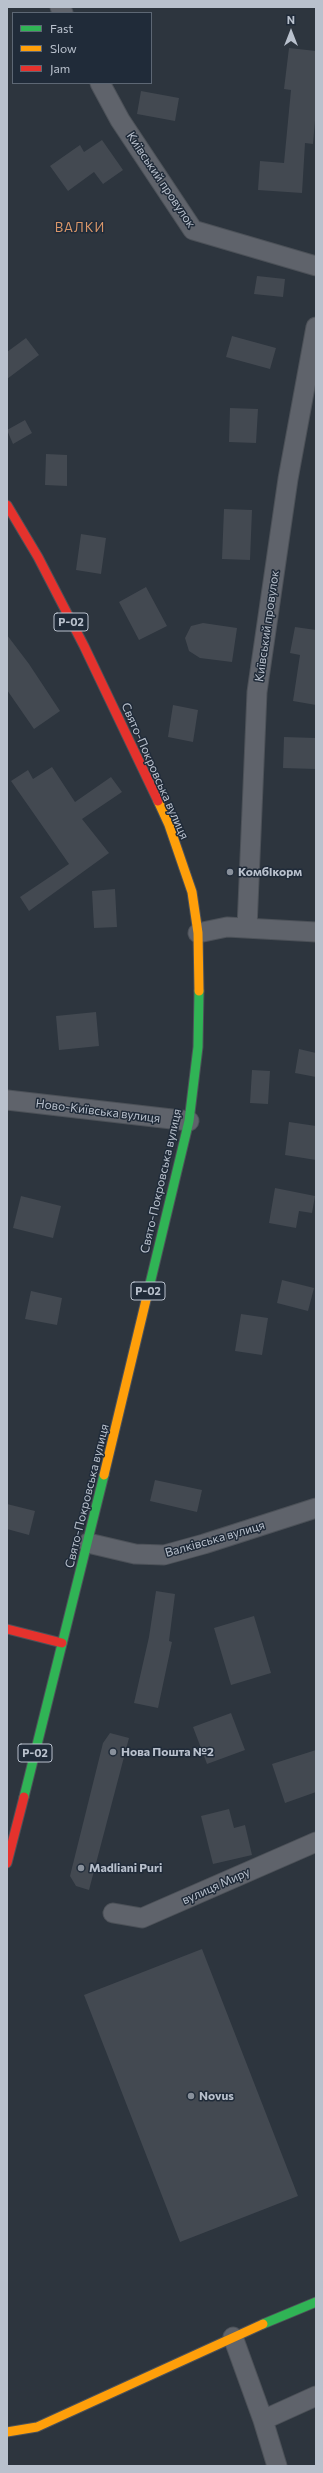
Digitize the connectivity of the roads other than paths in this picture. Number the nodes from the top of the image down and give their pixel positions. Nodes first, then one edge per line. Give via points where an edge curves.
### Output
1 (101, 84) edge
2 (316, 266) edge
3 (316, 327) edge
4 (7, 505) edge
5 (248, 928) junction
6 (316, 932) edge
7 (198, 933) junction
8 (7, 1100) edge
9 (189, 1122) junction
10 (316, 1508) edge
11 (88, 1543) junction
12 (7, 1629) edge
13 (62, 1643) junction
14 (316, 1842) edge
15 (7, 1863) edge
16 (113, 1913) dead end
17 (316, 2302) edge
18 (233, 2337) junction
19 (316, 2396) edge
20 (264, 2420) junction
21 (7, 2432) edge
22 (277, 2466) edge

1 - 2 street, Київський провулок via 120,120 193,230
3 - 5 street, Київський провулок via 288,479 257,692
4 - 7 main road, Свято-Покровська вулиця / Р-02 via 38,557 84,646 169,825 192,892
5 - 6 street
5 - 7 street via 227,927
7 - 9 main road, Свято-Покровська вулиця / Р-02 via 198,1047
8 - 9 street, Ново-Київська вулиця
9 - 11 main road, Свято-Покровська вулиця / Р-02
10 - 11 street, Валківська вулиця via 164,1555 135,1554
11 - 13 main road, Свято-Покровська вулиця / Р-02
12 - 13 main road
13 - 15 main road, Свято-Покровська вулиця / Р-02
14 - 16 street, вулиця Миру via 142,1918
17 - 18 main road
18 - 20 street
18 - 21 main road via 37,2427
19 - 20 street
20 - 22 street

